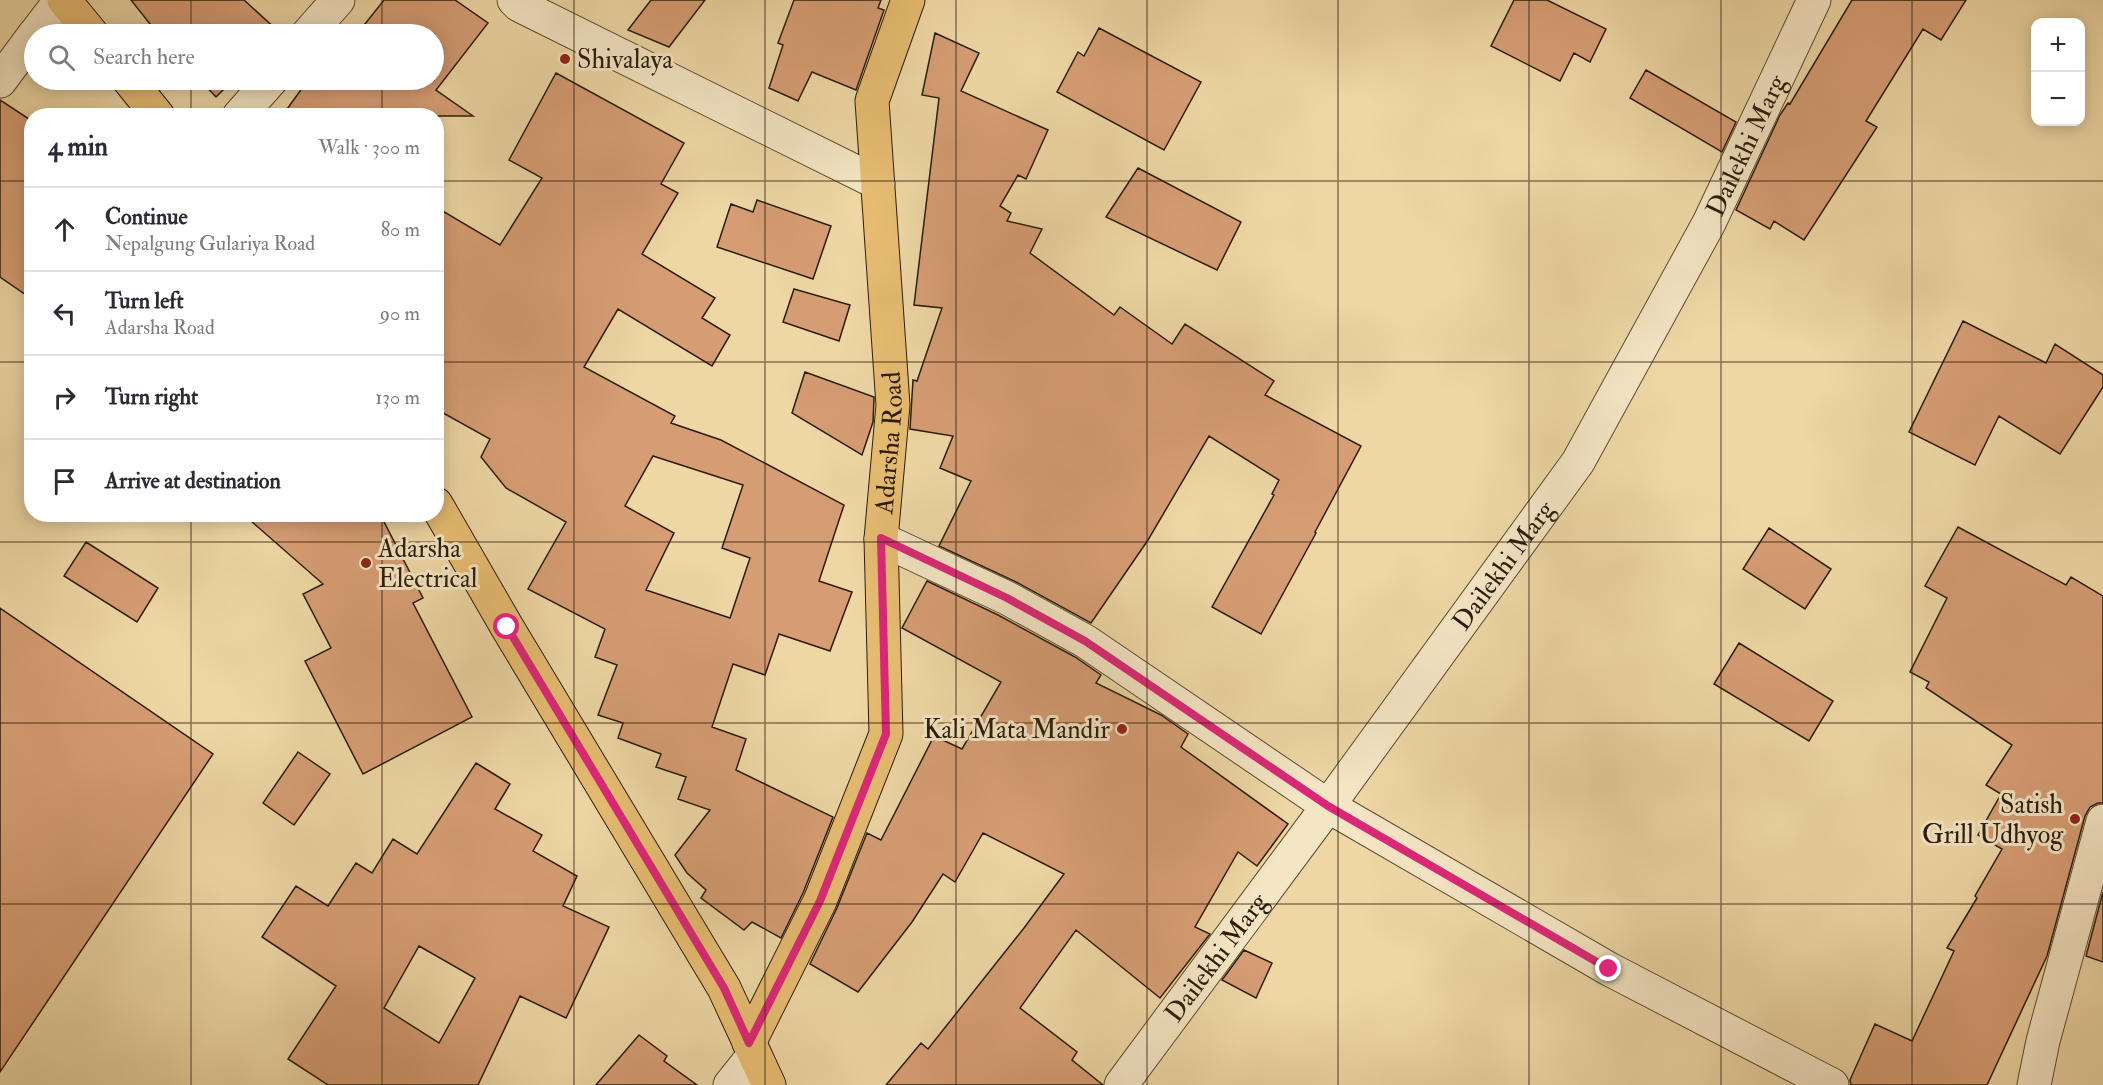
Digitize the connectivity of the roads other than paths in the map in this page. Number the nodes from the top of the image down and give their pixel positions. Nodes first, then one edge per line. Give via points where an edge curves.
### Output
1 (62, 0) edge
2 (338, 0) edge
3 (514, 0) edge
4 (908, 0) edge
5 (1814, 0) edge
6 (43, 24) edge
7 (83, 24) edge
8 (317, 24) edge
9 (24, 49) edge
10 (0, 81) edge
11 (137, 90) edge
12 (262, 90) edge
13 (152, 108) edge
14 (246, 108) edge
15 (878, 183) junction
16 (444, 518) edge
17 (881, 538) junction
18 (1328, 806) junction
19 (2103, 821) edge
20 (752, 1049) junction
21 (730, 1085) edge
22 (768, 1085) edge
23 (1120, 1085) edge
24 (1832, 1085) edge
25 (2034, 1085) edge

1 - 6 street
1 - 7 main road
2 - 8 street
3 - 15 street
4 - 15 main road, Adarsha Road via 872,101
5 - 18 street, Dailekhi Marg via 1709,223 1578,462
9 - 10 street
11 - 13 main road
12 - 14 street
15 - 17 main road, Adarsha Road via 893,405
16 - 20 main road via 724,988
17 - 18 street via 1007,598 1085,641
17 - 20 main road, Adarsha Road via 886,734 820,901
18 - 23 street, Dailekhi Marg
18 - 24 street via 1609,969
19 - 25 street
20 - 21 street
20 - 22 main road

